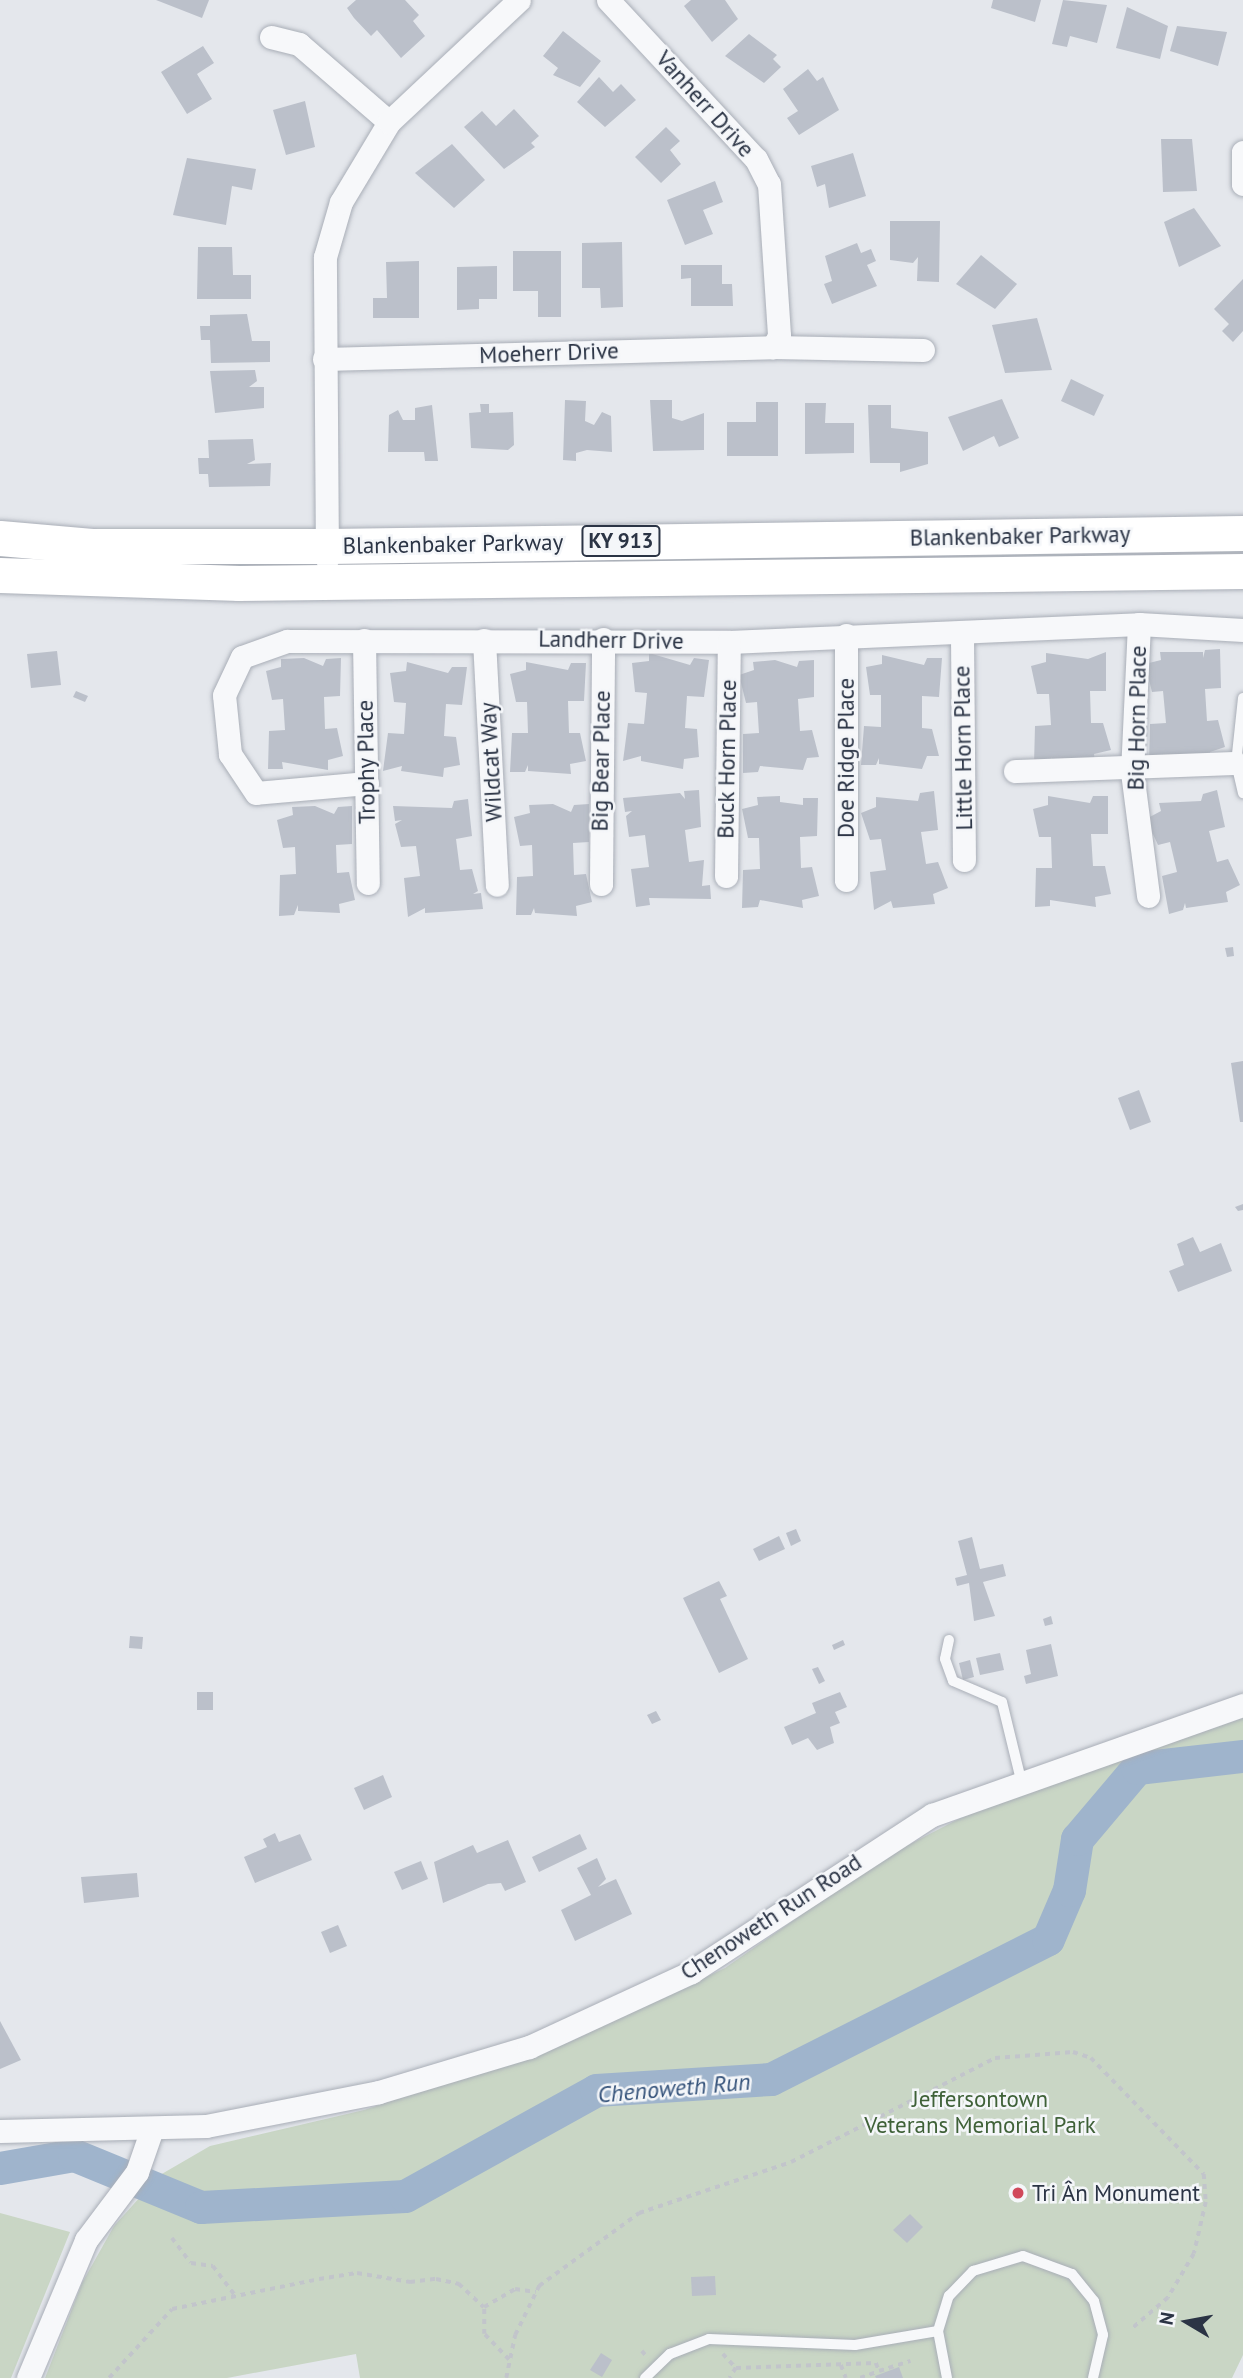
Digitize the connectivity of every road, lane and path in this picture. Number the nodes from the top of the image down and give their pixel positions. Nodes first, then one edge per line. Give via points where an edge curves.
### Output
1 (519, 0) edge
2 (608, 0) edge
3 (271, 37) dead end
4 (389, 122) junction
5 (1243, 152) edge
6 (1243, 184) edge
7 (773, 347) junction
8 (923, 350) dead end
9 (324, 359) junction
10 (1243, 533) edge
11 (0, 538) edge
12 (327, 546) junction
13 (1243, 571) edge
14 (0, 575) edge
15 (327, 583) junction
16 (1139, 624) junction
17 (1243, 630) edge
18 (846, 635) junction
19 (962, 636) junction
20 (603, 639) junction
21 (364, 640) junction
22 (484, 640) junction
23 (729, 642) junction
24 (1243, 698) edge
25 (1237, 763) junction
26 (1015, 771) dead end
27 (1132, 772) junction
28 (367, 783) junction
29 (1243, 793) edge
30 (964, 860) dead end
31 (726, 876) dead end
32 (846, 880) dead end
33 (368, 883) dead end
34 (601, 884) dead end
35 (497, 885) dead end
36 (1148, 896) dead end
37 (949, 1640) dead end
38 (1243, 1705) edge
39 (1021, 1780) junction
40 (152, 2129) junction
41 (0, 2131) edge
42 (172, 2238) dead end
43 (536, 2292) junction
44 (236, 2297) junction
45 (484, 2307) junction
46 (1133, 2328) dead end
47 (938, 2331) junction
48 (717, 2350) dead end
49 (509, 2360) junction
50 (910, 2361) dead end
51 (841, 2365) junction
52 (736, 2368) junction
53 (879, 2371) junction
54 (28, 2378) edge
55 (109, 2378) edge
56 (506, 2378) edge
57 (645, 2378) edge
58 (730, 2378) edge
59 (846, 2378) edge
60 (860, 2378) edge
61 (947, 2378) edge
62 (1093, 2378) edge

1 - 4 street
2 - 7 street, Vanherr Drive via 747,148 769,184 779,336
3 - 4 street via 299,44
4 - 9 street via 341,202 325,257
5 - 6 street
7 - 8 street, Moeherr Drive
7 - 9 street, Moeherr Drive
9 - 12 street
10 - 12 main road, Blankenbaker Parkway / KY 913
11 - 12 main road, Blankenbaker Parkway / KY 913 via 92,545
12 - 15 street
13 - 15 main road, Blankenbaker Parkway / KY 913
14 - 15 main road, Blankenbaker Parkway / KY 913
16 - 17 street, Landherr Drive
16 - 19 street, Landherr Drive
16 - 27 street, Big Horn Place
18 - 19 street, Landherr Drive
18 - 23 street, Landherr Drive
18 - 32 street, Doe Ridge Place
19 - 30 street, Little Horn Place
20 - 22 street, Landherr Drive
20 - 23 street, Landherr Drive
20 - 34 street, Big Bear Place
21 - 22 street, Landherr Drive
21 - 28 street, Trophy Place
21 - 28 street, Landherr Drive via 263,645 242,657 224,695 230,754 257,793
22 - 35 street, Wildcat Way
23 - 31 street, Buck Horn Place
24 - 25 lane
25 - 27 street
25 - 29 lane
26 - 27 street
27 - 36 street, Big Horn Place
28 - 33 street, Trophy Place
37 - 39 lane via 945,1659 953,1681 1002,1702
38 - 39 street, Chenoweth Run Road
39 - 40 street, Chenoweth Run Road via 905,1830 691,1972 529,2047 379,2092 206,2126
40 - 41 street, Chenoweth Run Road
40 - 54 street via 137,2172 103,2212
42 - 44 path via 191,2263 212,2266
43 - 45 path via 515,2289
43 - 46 path via 580,2252 639,2213 791,2162 983,2061 1073,2052 1112,2077 1195,2160 1207,2186 1198,2239 1180,2282
43 - 49 path
44 - 45 path via 356,2273 458,2284
44 - 55 path via 172,2309
45 - 49 path via 484,2334
47 - 57 lane via 855,2345 709,2339 670,2354
47 - 61 lane
47 - 62 lane via 949,2296 974,2271 1006,2257 1041,2259 1072,2274 1094,2301 1103,2335
48 - 52 path
49 - 56 path
50 - 53 path
51 - 52 path
51 - 53 path via 876,2363
51 - 59 path
52 - 58 path
53 - 60 path

